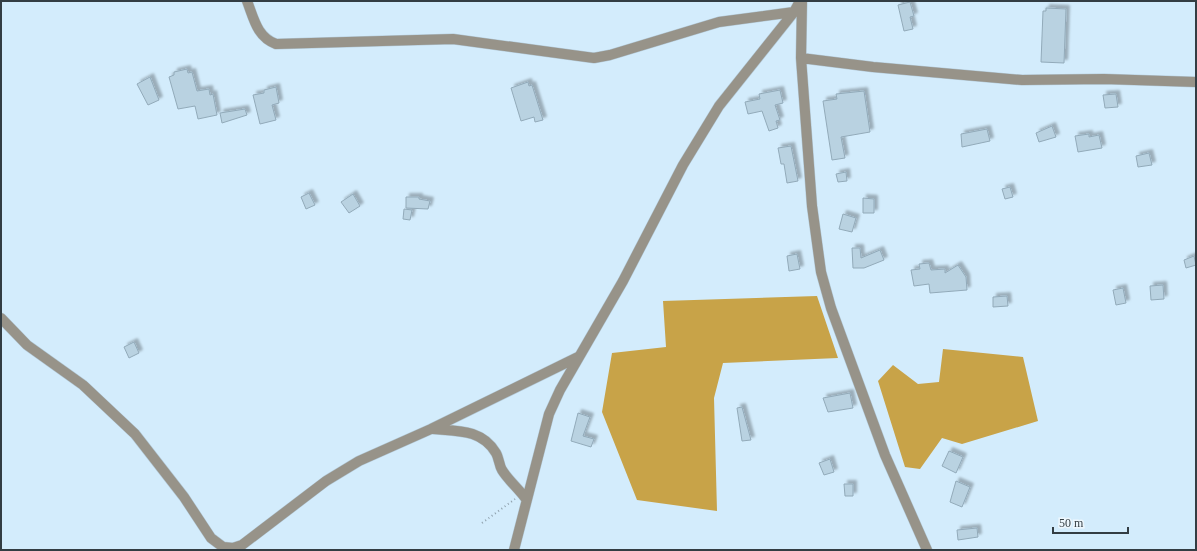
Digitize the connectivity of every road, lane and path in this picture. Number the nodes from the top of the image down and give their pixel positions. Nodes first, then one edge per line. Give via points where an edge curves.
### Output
1 (247, 1) edge
2 (801, 1) edge
3 (794, 12) junction
4 (801, 58) junction
5 (1196, 82) edge
6 (1, 318) edge
7 (578, 357) junction
8 (431, 429) junction
9 (524, 496) junction
10 (482, 523) dead end
11 (514, 550) edge
12 (927, 550) edge

1 - 3 street via 261,34 266,40 276,44 453,39 594,58 719,22
2 - 3 street
2 - 4 street
3 - 7 street via 715,112 683,165 623,281
4 - 5 street via 880,68 1022,80
4 - 12 street via 812,206 821,272 831,308 885,455
6 - 8 street via 27,345 83,385 135,434 211,538 223,546 233,548 242,545 326,482 360,461
7 - 8 street
7 - 9 street via 554,402
8 - 9 street via 467,431 482,439 493,449 502,470
9 - 10 path
9 - 11 street

